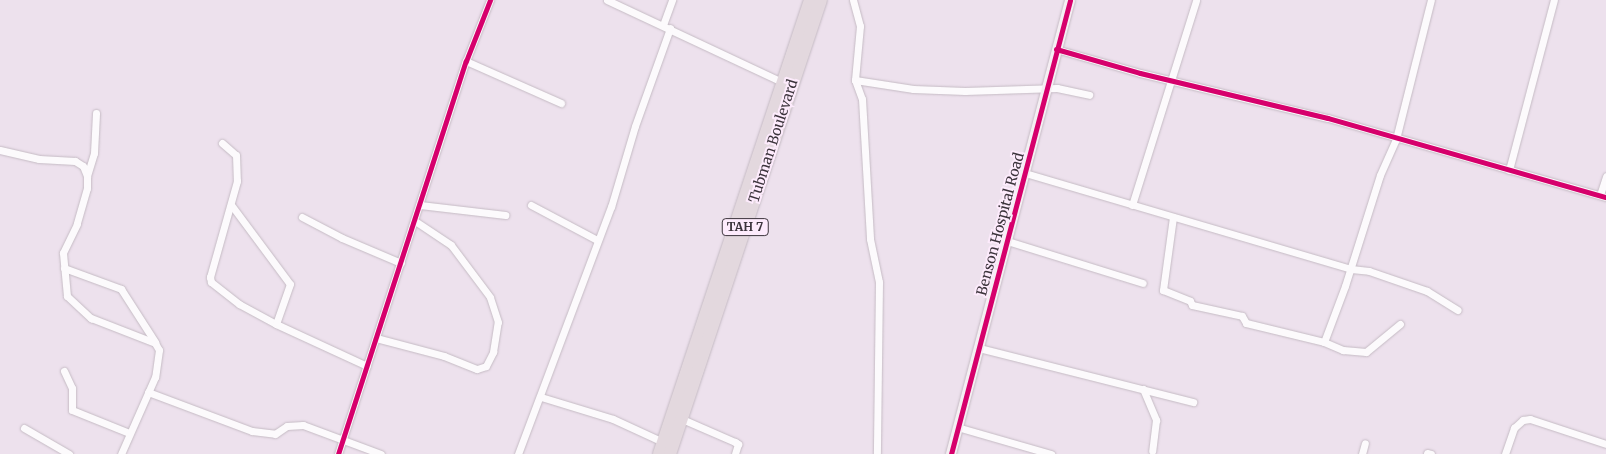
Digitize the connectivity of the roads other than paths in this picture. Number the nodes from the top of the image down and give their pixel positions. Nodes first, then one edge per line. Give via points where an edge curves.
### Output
1 (490, 0) edge
2 (607, 0) edge
3 (672, 0) edge
4 (810, 0) edge
5 (821, 0) edge
6 (853, 0) edge
7 (1070, 0) edge
8 (1431, 0) edge
9 (1554, 0) edge
10 (1196, 1) edge
11 (666, 27) junction
12 (1056, 49) junction
13 (466, 61) junction
14 (855, 80) junction
15 (1174, 81) junction
16 (782, 82) junction
17 (1045, 88) junction
18 (1089, 96) dead end
19 (562, 103) dead end
20 (96, 112) dead end
21 (1396, 139) junction
22 (222, 143) dead end
23 (0, 150) edge
24 (1509, 170) junction
25 (1025, 173) junction
26 (87, 176) junction
27 (1606, 176) edge
28 (1603, 196) edge
29 (420, 205) junction
30 (531, 205) dead end
31 (1132, 205) junction
32 (232, 206) junction
33 (505, 215) dead end
34 (302, 217) dead end
35 (1174, 217) junction
36 (415, 221) junction
37 (597, 240) junction
38 (1007, 241) junction
39 (402, 263) junction
40 (64, 268) junction
41 (1351, 269) junction
42 (1143, 283) dead end
43 (1458, 310) dead end
44 (276, 324) junction
45 (1400, 324) dead end
46 (376, 338) junction
47 (155, 342) junction
48 (1324, 342) junction
49 (979, 348) junction
50 (367, 366) junction
51 (64, 371) dead end
52 (1143, 389) junction
53 (148, 392) junction
54 (541, 397) junction
55 (1193, 402) dead end
56 (682, 419) junction
57 (957, 427) junction
58 (24, 428) dead end
59 (129, 433) junction
60 (343, 439) junction
61 (1365, 443) dead end
62 (1606, 444) edge
63 (661, 448) edge
64 (1152, 451) dead end
65 (69, 454) edge
66 (121, 454) edge
67 (338, 454) edge
68 (381, 454) edge
69 (518, 454) edge
70 (670, 454) edge
71 (735, 454) edge
72 (877, 454) edge
73 (951, 454) edge
74 (1051, 454) edge
75 (1362, 454) edge
76 (1504, 454) edge

1 - 13 street
2 - 11 street
3 - 11 street
4 - 16 highway, Tubman Boulevard / TAH 7
5 - 56 highway, Tubman Boulevard / TAH 7
6 - 14 street via 860,26
7 - 12 street, Benson Hospital Road
8 - 21 street
9 - 24 street
10 - 15 street
11 - 16 street
11 - 37 street via 611,208
12 - 15 street
12 - 17 street, Benson Hospital Road
13 - 19 street
13 - 29 street
14 - 17 street via 939,90
14 - 72 street via 862,99 870,239 879,282
15 - 21 street via 1328,118
15 - 31 street via 1145,158
16 - 63 highway, Tubman Boulevard / TAH 7
17 - 18 street via 1066,88
17 - 25 street, Benson Hospital Road
20 - 26 street via 94,153
21 - 24 street
21 - 41 street via 1380,175
22 - 32 street via 236,155 238,166
23 - 26 street via 39,159 75,161
24 - 28 street
25 - 31 street
25 - 38 street, Benson Hospital Road
26 - 40 street via 82,208 63,253
27 - 28 street
29 - 33 street
29 - 36 street
30 - 37 street
31 - 35 street
32 - 44 street via 290,284
32 - 44 street via 212,268 211,282 239,304
34 - 39 street
35 - 41 street
35 - 48 street via 1163,290 1190,301 1192,305 1242,316 1246,323
36 - 39 street
36 - 46 street via 451,245 490,297 498,322 493,352 486,366 477,369 444,356
37 - 54 street
38 - 42 street
38 - 49 street, Benson Hospital Road
39 - 46 street
40 - 47 street via 121,289
40 - 47 street via 67,296 77,308 91,318
41 - 43 street via 1369,271 1427,291
41 - 48 street
44 - 50 street
45 - 48 street via 1366,352 1343,350
46 - 50 street
47 - 53 street via 159,362
49 - 52 street
49 - 57 street, Benson Hospital Road
50 - 60 street
51 - 59 street via 72,388 72,410
52 - 55 street
52 - 64 street via 1156,420
53 - 59 street
53 - 60 street via 252,431 271,434 287,426 302,425
54 - 63 street via 613,419
54 - 69 street
56 - 70 highway, Tubman Boulevard / TAH 7
56 - 71 street via 735,442
57 - 73 street, Benson Hospital Road
57 - 74 street
58 - 65 street
59 - 66 street
60 - 67 street
60 - 68 street
61 - 75 street
62 - 76 street via 1530,419 1523,420 1514,428

